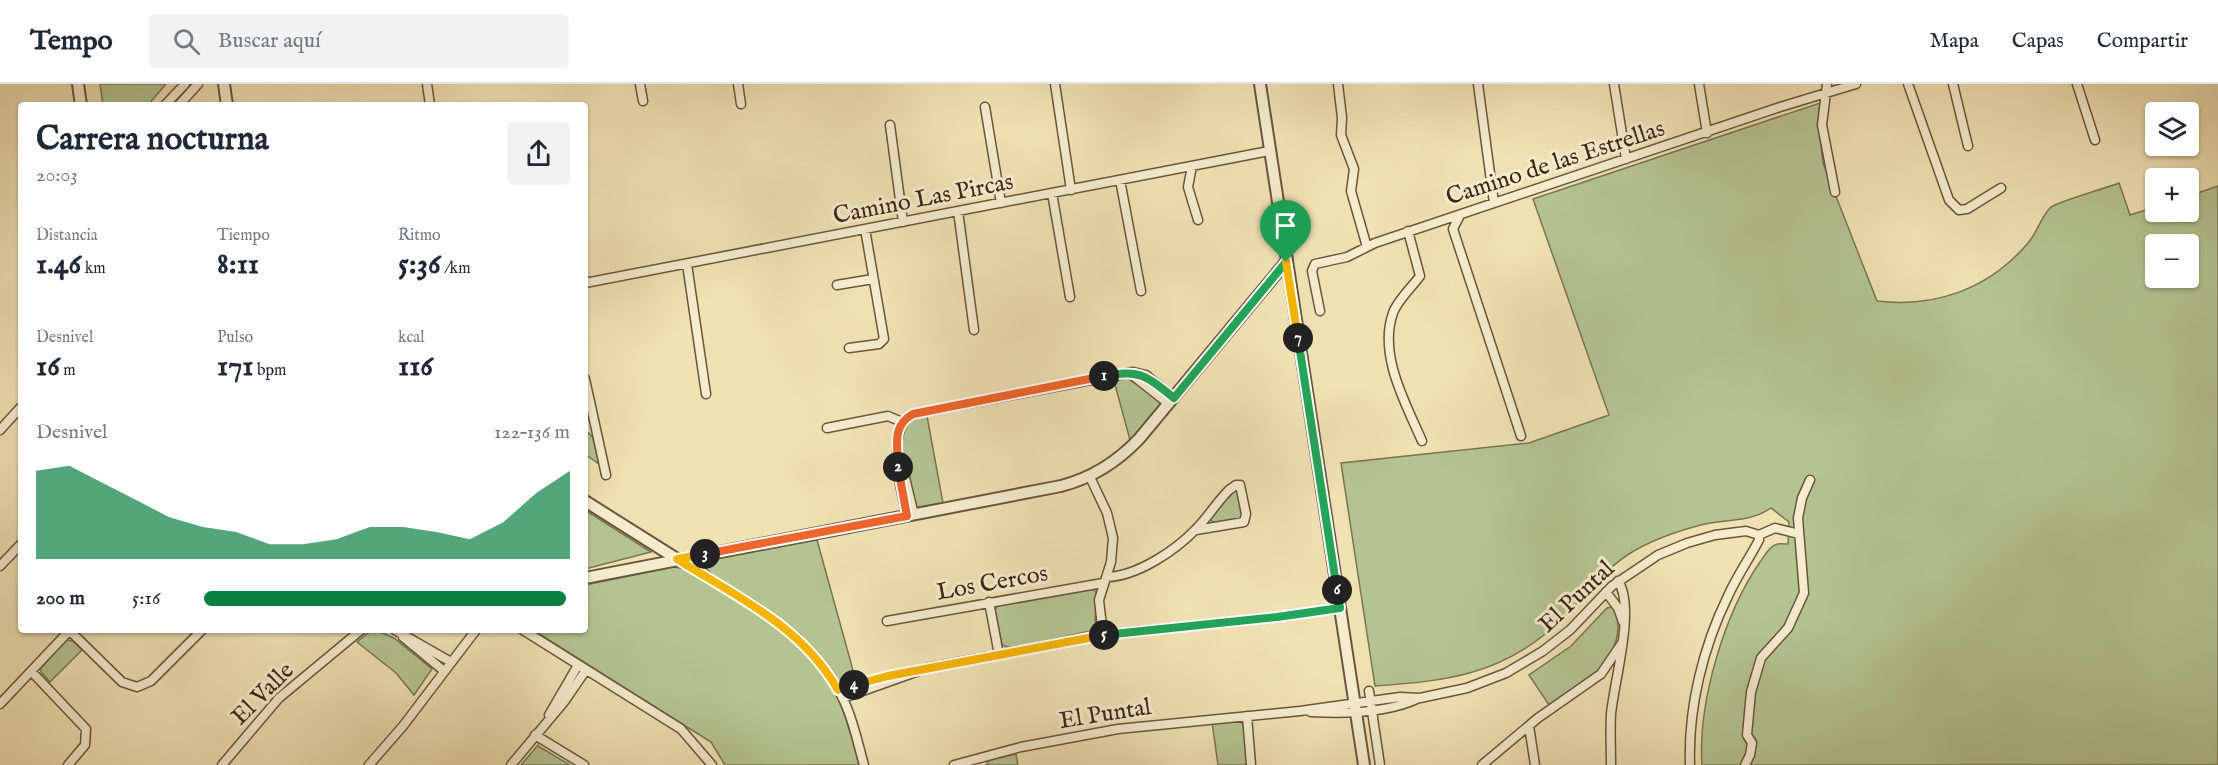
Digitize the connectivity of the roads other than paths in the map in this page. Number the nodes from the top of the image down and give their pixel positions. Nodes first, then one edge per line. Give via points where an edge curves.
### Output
1 (78, 84) edge
2 (185, 84) edge
3 (198, 84) edge
4 (224, 84) edge
5 (427, 84) edge
6 (640, 84) edge
7 (738, 84) edge
8 (1055, 84) edge
9 (1260, 84) edge
10 (1338, 84) edge
11 (1478, 84) edge
12 (1614, 84) edge
13 (1699, 84) edge
14 (1827, 84) edge
15 (1856, 84) edge
16 (1908, 84) edge
17 (1953, 84) edge
18 (2077, 84) edge
19 (1825, 94) junction
20 (643, 101) dead end
21 (81, 102) edge
22 (168, 102) edge
23 (182, 102) edge
24 (227, 102) edge
25 (430, 102) edge
26 (741, 104) dead end
27 (985, 107) dead end
28 (890, 125) dead end
29 (1707, 133) junction
30 (2095, 140) dead end
31 (1968, 146) dead end
32 (1269, 152) junction
33 (1626, 159) junction
34 (1192, 166) junction
35 (1120, 180) junction
36 (2001, 188) dead end
37 (1071, 190) junction
38 (1835, 192) dead end
39 (1052, 193) junction
40 (1001, 203) junction
41 (1494, 203) junction
42 (958, 211) junction
43 (1460, 215) junction
44 (1198, 220) dead end
45 (903, 222) junction
46 (865, 229) junction
47 (1408, 231) junction
48 (1367, 247) junction
49 (1286, 262) junction
50 (687, 264) junction
51 (873, 279) junction
52 (588, 282) edge
53 (837, 285) dead end
54 (1141, 291) dead end
55 (1070, 297) dead end
56 (1320, 311) dead end
57 (974, 330) dead end
58 (849, 348) dead end
59 (588, 393) edge
60 (706, 394) dead end
61 (1171, 401) junction
62 (18, 410) edge
63 (595, 422) junction
64 (902, 422) junction
65 (588, 426) edge
66 (827, 428) dead end
67 (0, 430) edge
68 (1521, 436) dead end
69 (1422, 441) dead end
70 (606, 475) dead end
71 (1090, 477) junction
72 (1810, 480) dead end
73 (588, 503) edge
74 (910, 515) junction
75 (1196, 530) junction
76 (1799, 534) junction
77 (1759, 535) junction
78 (18, 547) edge
79 (677, 559) junction
80 (0, 566) edge
81 (588, 577) edge
82 (1105, 580) junction
83 (1618, 581) junction
84 (1606, 592) junction
85 (989, 602) junction
86 (1340, 608) junction
87 (888, 621) dead end
88 (1623, 625) junction
89 (67, 633) edge
90 (73, 633) edge
91 (199, 633) edge
92 (357, 633) edge
93 (400, 633) edge
94 (401, 633) edge
95 (474, 633) edge
96 (528, 633) edge
97 (1103, 635) junction
98 (1622, 643) junction
99 (999, 655) junction
100 (451, 662) junction
101 (582, 668) junction
102 (31, 671) junction
103 (444, 671) junction
104 (1601, 674) junction
105 (1616, 682) junction
106 (841, 694) junction
107 (1370, 700) junction
108 (0, 704) edge
109 (1355, 707) junction
110 (1248, 716) junction
111 (1529, 726) junction
112 (535, 735) junction
113 (979, 762) edge
114 (68, 765) edge
115 (222, 765) edge
116 (369, 765) edge
117 (511, 765) edge
118 (584, 765) edge
119 (712, 765) edge
120 (864, 765) edge
121 (954, 765) edge
122 (1251, 765) edge
123 (1364, 765) edge
124 (1380, 765) edge
125 (1482, 765) edge
126 (1535, 765) edge
127 (1611, 765) edge
128 (1690, 765) edge
129 (1745, 765) edge

1 - 21 street
2 - 22 street
3 - 23 street
4 - 24 street
5 - 25 street
6 - 20 street
7 - 26 street
8 - 37 street
9 - 32 street
10 - 48 street via 1341,135 1353,169 1352,191
11 - 41 street
12 - 33 street
13 - 29 street
14 - 19 street
15 - 19 street, Camino de las Estrellas
16 - 36 street via 1954,207 1967,209
17 - 31 street
18 - 30 street
19 - 29 street, Camino de las Estrellas
19 - 38 street via 1822,125
27 - 40 street
28 - 45 street
29 - 33 street, Camino de las Estrellas
32 - 34 street, Camino Las Pircas
32 - 49 street
33 - 41 street, Camino de las Estrellas
34 - 35 street, Camino Las Pircas
34 - 44 street via 1188,187
35 - 37 street, Camino Las Pircas
35 - 54 street
37 - 39 street, Camino Las Pircas
39 - 40 street, Camino Las Pircas
39 - 55 street
40 - 42 street, Camino Las Pircas
41 - 43 street, Camino de las Estrellas
42 - 45 street, Camino Las Pircas
42 - 57 street
43 - 47 street, Camino de las Estrellas
43 - 68 street via 1453,229
45 - 46 street, Camino Las Pircas
46 - 50 street, Camino Las Pircas
46 - 51 street
47 - 48 street, Camino de las Estrellas
47 - 69 street via 1420,276 1393,313 1390,345 1396,380
48 - 56 street, Camino de las Estrellas via 1347,257 1314,265 1311,271
49 - 61 street
49 - 86 street
50 - 52 street, Camino Las Pircas
50 - 60 street
51 - 53 street
51 - 58 street via 884,339 875,345
59 - 63 street
61 - 64 street via 1146,375 1128,372 917,412
61 - 71 street via 1126,452
62 - 67 street
63 - 65 street
63 - 70 street
64 - 66 street via 888,416
64 - 74 street via 897,434 898,451
71 - 74 street
71 - 82 street via 1112,530 1112,554
72 - 76 street via 1802,498
73 - 79 street
74 - 79 street
75 - 75 street, Los Cercos via 1244,522 1240,485 1229,490
75 - 82 street, Los Cercos via 1142,566
76 - 77 street, El Puntal via 1775,528
76 - 129 street via 1804,593 1788,628 1761,658 1751,692 1747,735 1752,743
77 - 83 street, El Puntal via 1732,533 1687,543 1648,560
77 - 128 street via 1721,610 1705,656 1694,711
78 - 80 street
79 - 81 street
79 - 106 street via 788,629 814,654
82 - 85 street, Los Cercos
82 - 97 street via 1099,607
83 - 84 street, El Puntal
83 - 88 street via 1625,597
84 - 88 street via 1618,608
84 - 107 street, El Puntal via 1558,640 1516,668 1477,685 1420,698
85 - 87 street, Los Cercos
85 - 99 street
86 - 97 street
86 - 109 street
88 - 98 street
89 - 102 street
90 - 91 street via 122,682 137,687 151,681
92 - 115 street, El Valle via 279,698
93 - 103 street
94 - 100 street
95 - 100 street
96 - 101 street
97 - 99 street
98 - 104 street
98 - 105 street
99 - 106 street via 908,674
100 - 103 street
101 - 112 street
101 - 119 street via 681,729
102 - 108 street
102 - 114 street via 81,721 87,738 84,749
103 - 116 street
104 - 105 street via 1611,675
104 - 111 street
105 - 127 street
106 - 120 street
107 - 109 street, El Puntal
107 - 124 street
109 - 110 street, El Puntal
109 - 123 street
110 - 113 street, El Puntal via 1118,729 1021,747
110 - 122 street
111 - 125 street
111 - 126 street
112 - 117 street
112 - 118 street
113 - 121 street, El Puntal

